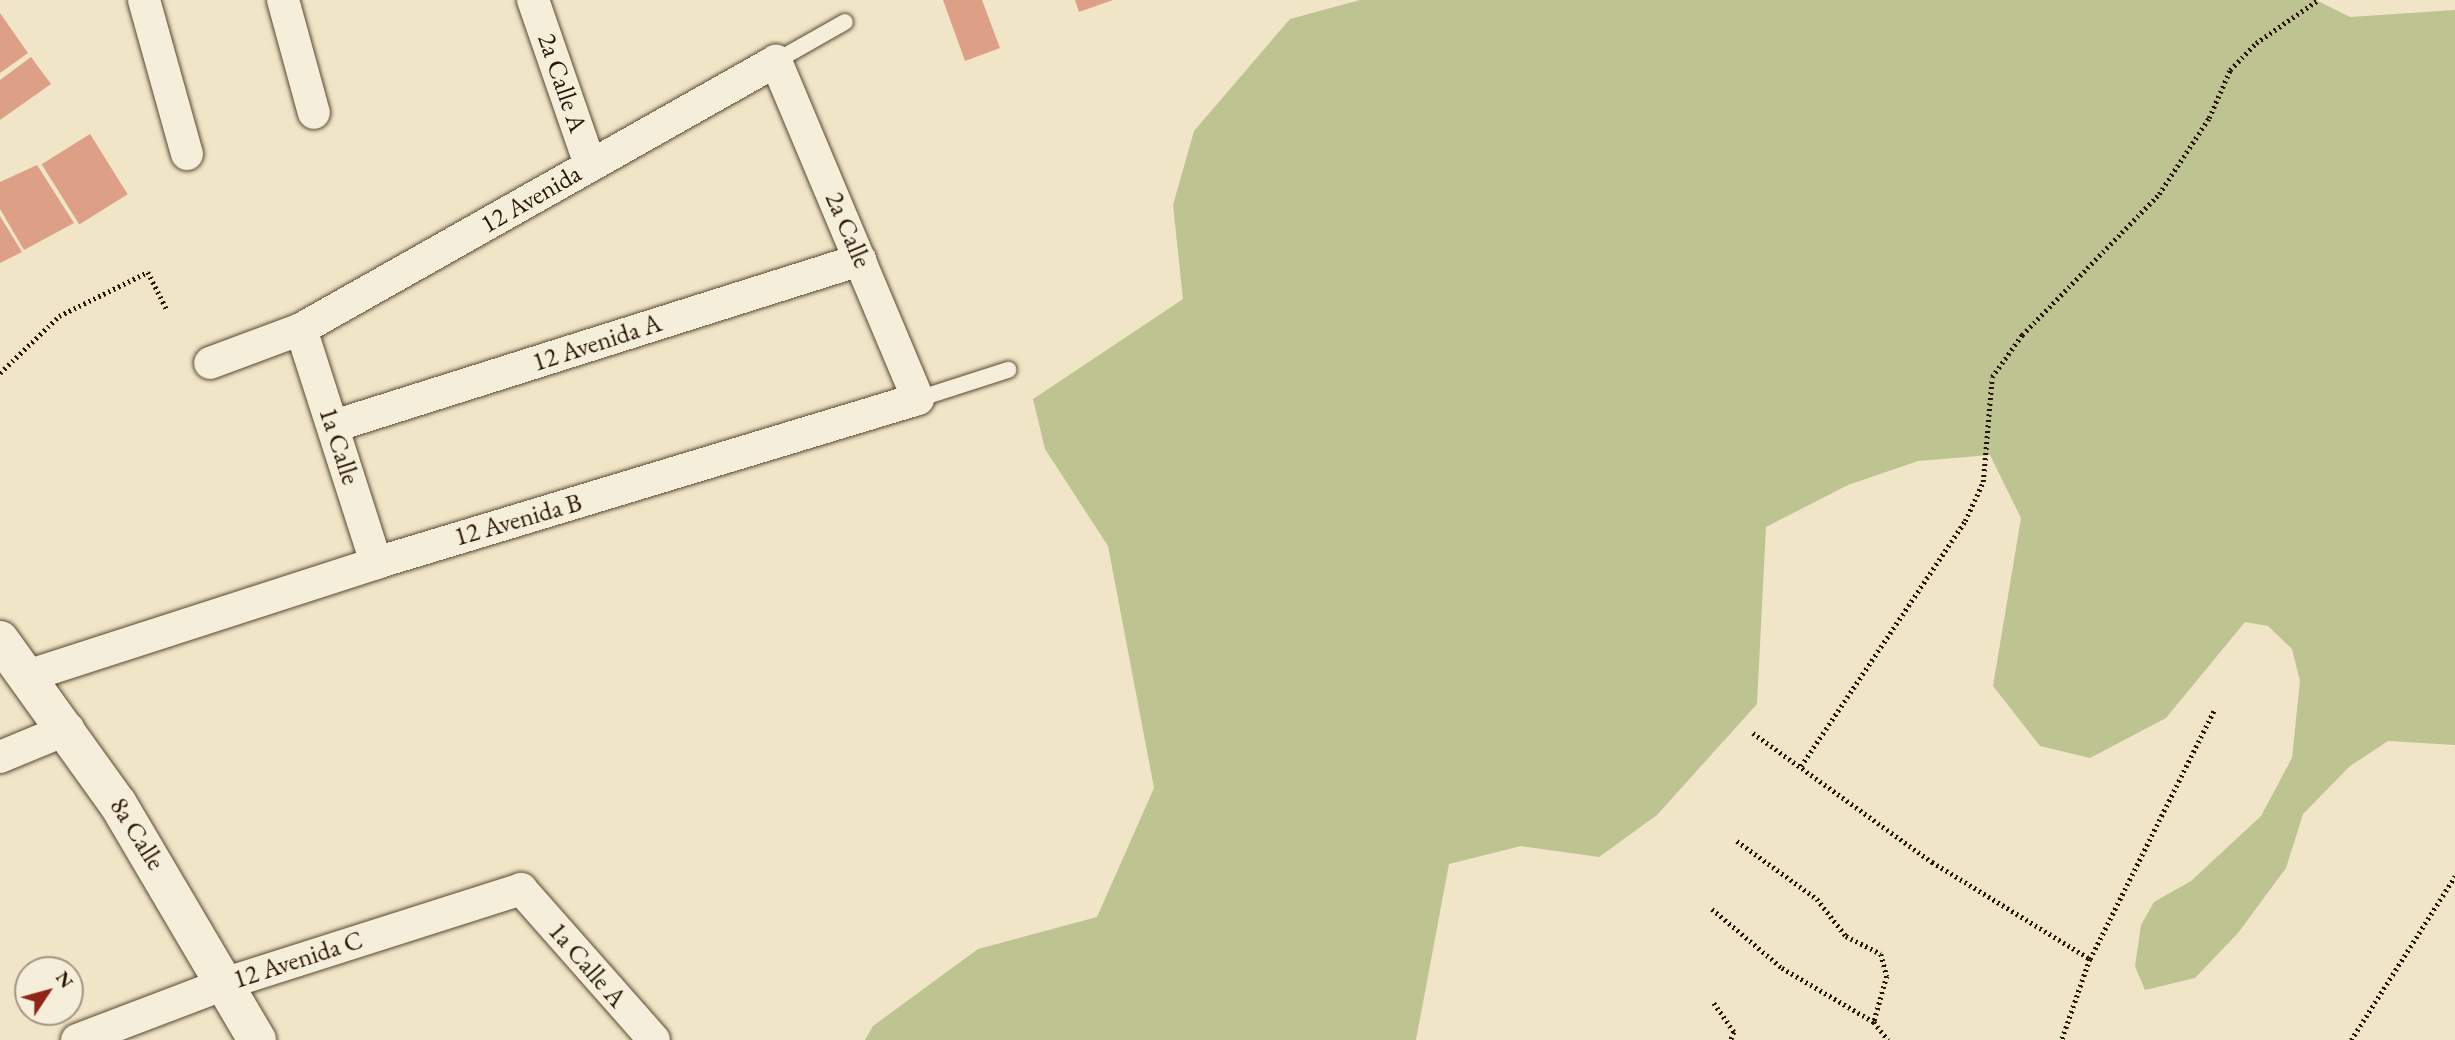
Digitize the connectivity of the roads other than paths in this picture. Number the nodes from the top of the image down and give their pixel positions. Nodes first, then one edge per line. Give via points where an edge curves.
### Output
1 (144, 0) edge
2 (283, 0) edge
3 (533, 0) edge
4 (845, 22) dead end
5 (776, 61) junction
6 (314, 113) dead end
7 (187, 154) dead end
8 (590, 165) junction
9 (860, 260) junction
10 (301, 329) junction
11 (210, 363) dead end
12 (1008, 370) dead end
13 (918, 399) junction
14 (334, 426) junction
15 (376, 563) junction
16 (0, 639) edge
17 (30, 676) junction
18 (68, 729) junction
19 (0, 757) edge
20 (522, 889) joint
21 (227, 982) junction
22 (77, 1040) edge
23 (257, 1040) edge
24 (654, 1040) edge

1 - 7 street
2 - 6 street
3 - 8 street, 2a Calle A
4 - 5 lane, 12 Avenida
5 - 8 street, 12 Avenida
5 - 9 street, 2a Calle
8 - 10 street, 12 Avenida
9 - 13 street, 2a Calle
9 - 14 street, 12 Avenida A
10 - 11 street, 12 Avenida
10 - 14 street, 1a Calle
12 - 13 lane, 12 Avenida B
13 - 15 street, 12 Avenida B
14 - 15 street, 1a Calle
15 - 17 street, 12 Avenida B
16 - 17 main road, 8a Calle
17 - 18 main road, 8a Calle
18 - 19 street
18 - 21 main road, 8a Calle
20 - 21 street, 12 Avenida C
20 - 24 street, 1a Calle A
21 - 22 street, 12 Avenida C
21 - 23 main road, 8a Calle

